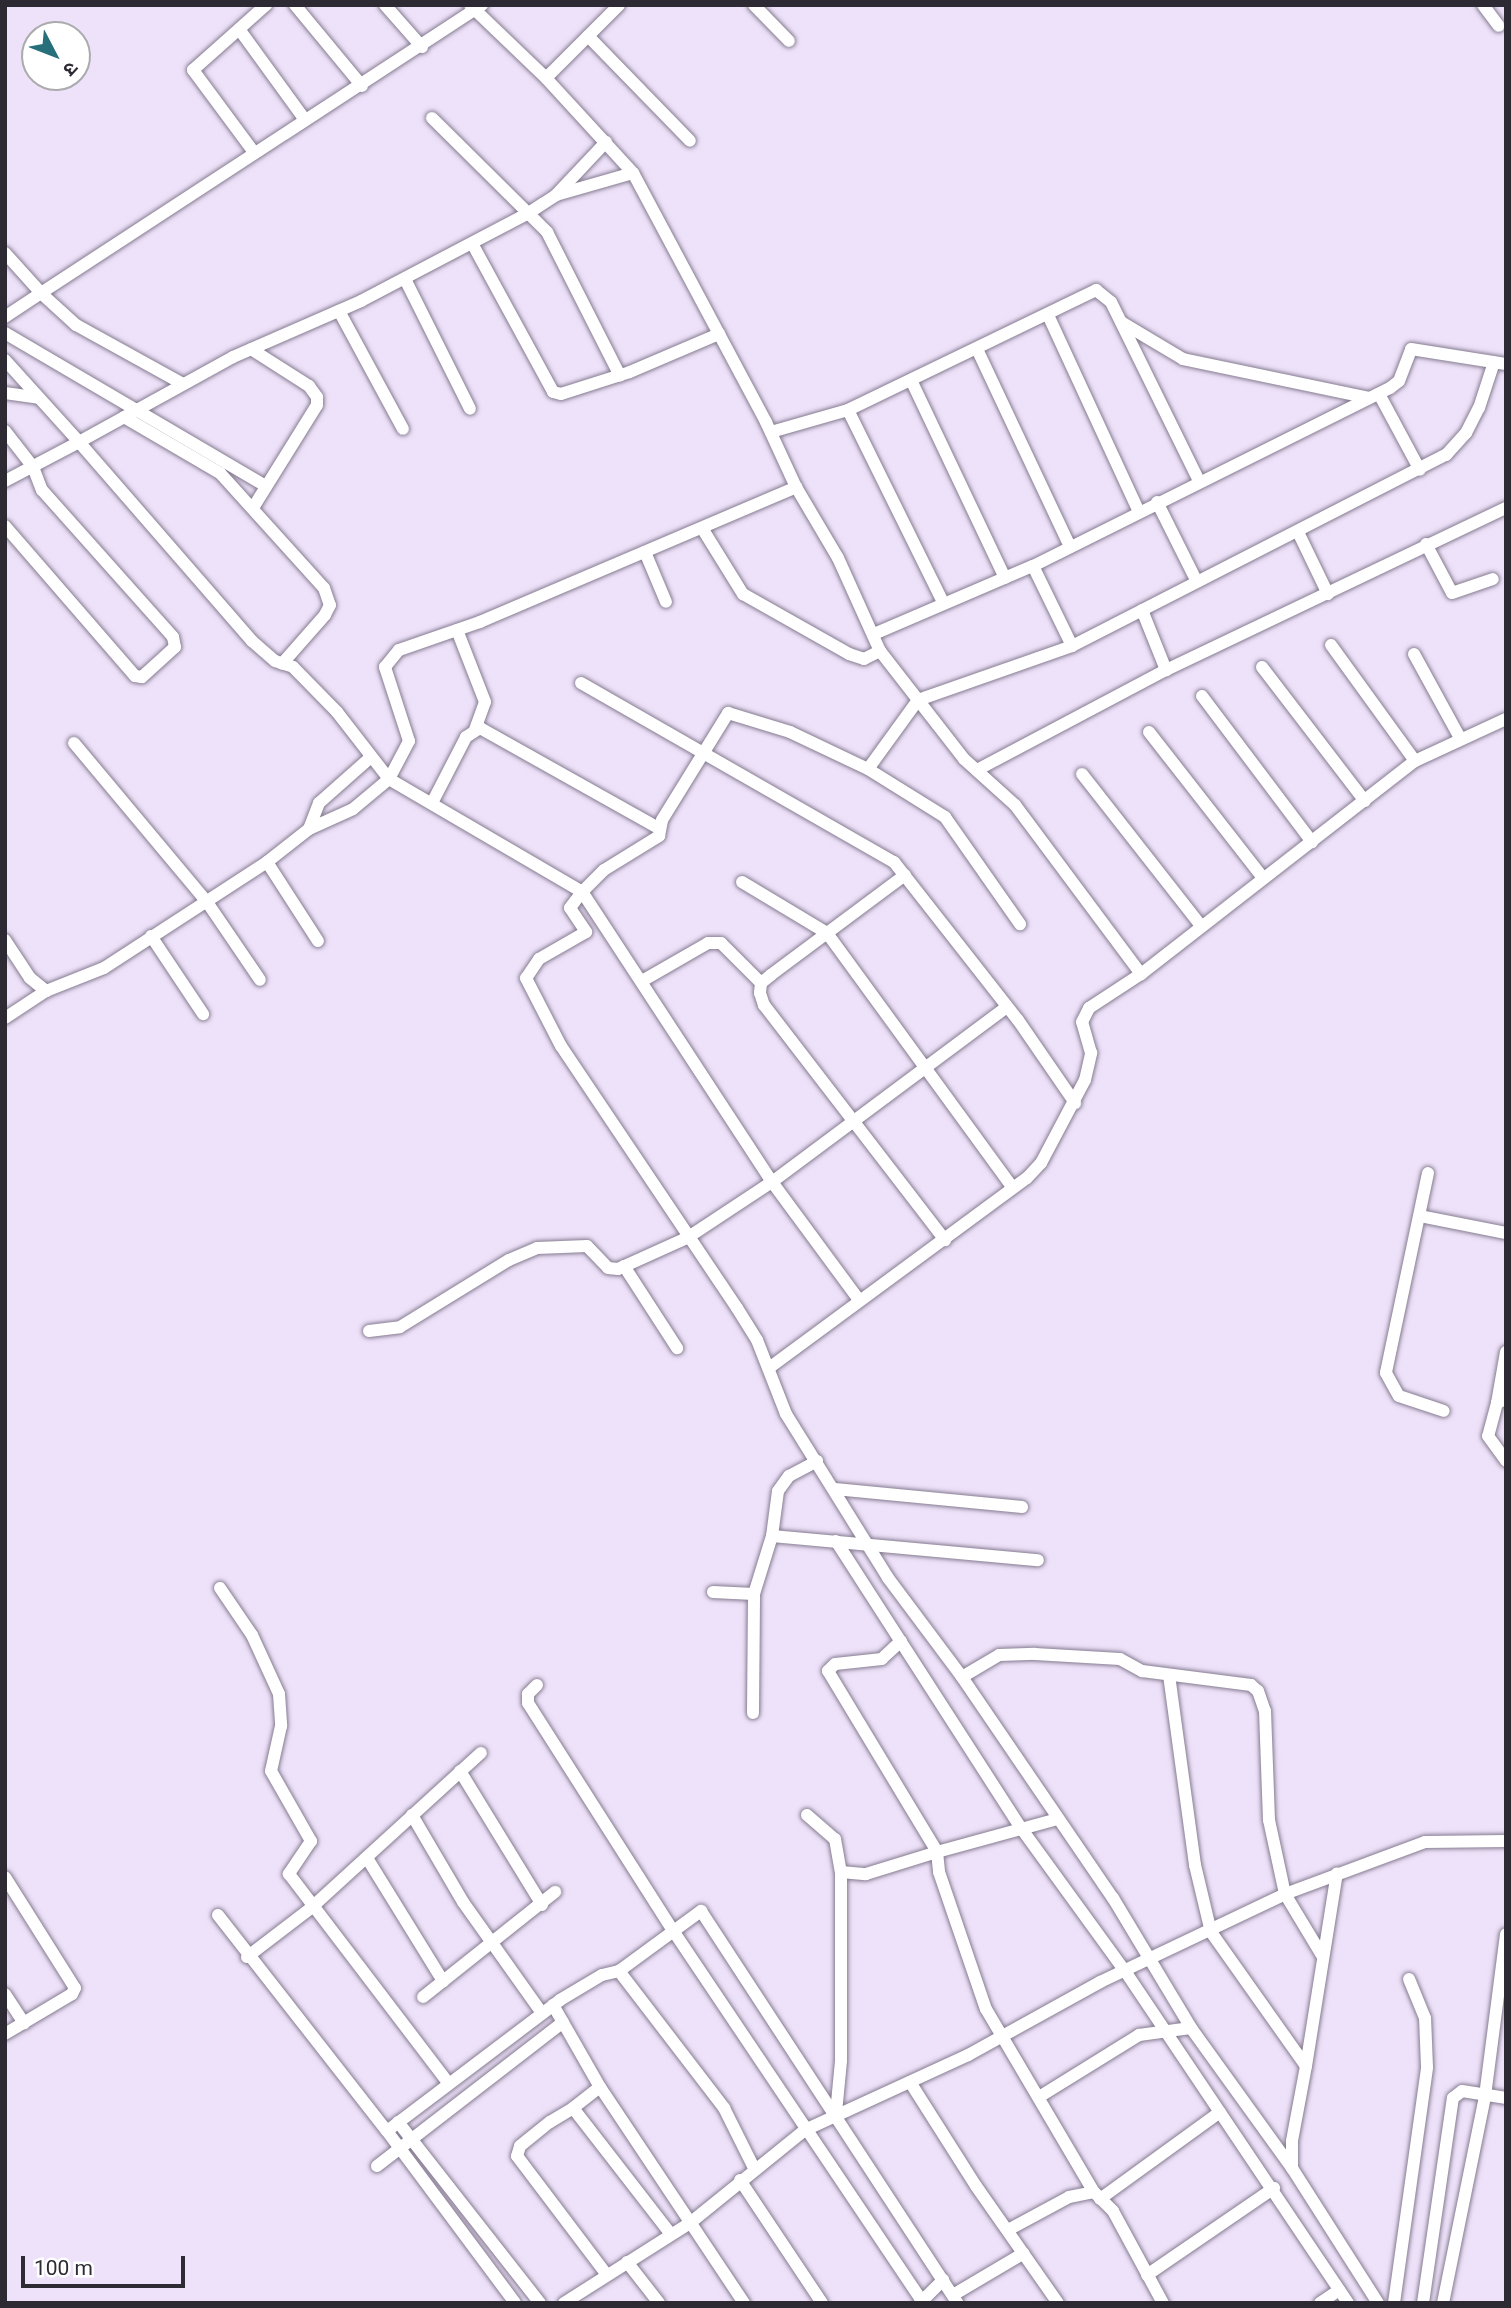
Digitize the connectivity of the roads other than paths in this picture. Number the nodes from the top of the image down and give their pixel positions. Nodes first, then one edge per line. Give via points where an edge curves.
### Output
1 (266, 5) edge
2 (295, 5) edge
3 (385, 5) edge
4 (619, 5) edge
5 (754, 5) edge
6 (1483, 5) edge
7 (476, 7) edge
8 (1499, 26) dead end
9 (239, 29) junction
10 (588, 36) junction
11 (789, 41) dead end
12 (422, 47) junction
13 (546, 78) junction
14 (362, 86) junction
15 (432, 118) dead end
16 (305, 120) junction
17 (690, 141) dead end
18 (606, 142) junction
19 (253, 151) junction
20 (633, 173) junction
21 (556, 195) junction
22 (527, 214) junction
23 (472, 245) junction
24 (5, 253) edge
25 (405, 279) junction
26 (41, 293) junction
27 (339, 311) junction
28 (1048, 315) junction
29 (5, 317) edge
30 (1121, 322) junction
31 (5, 333) edge
32 (719, 334) junction
33 (251, 349) junction
34 (977, 349) junction
35 (5, 360) edge
36 (1500, 363) edge
37 (620, 376) junction
38 (911, 380) junction
39 (183, 384) junction
40 (5, 393) edge
41 (1374, 396) junction
42 (39, 398) junction
43 (470, 409) dead end
44 (848, 410) junction
45 (130, 414) junction
46 (403, 429) dead end
47 (5, 431) edge
48 (771, 432) junction
49 (79, 442) junction
50 (33, 467) junction
51 (1420, 470) junction
52 (5, 481) edge
53 (1199, 481) junction
54 (266, 486) junction
55 (796, 487) junction
56 (1157, 502) junction
57 (253, 508) junction
58 (1506, 508) edge
59 (1139, 512) junction
60 (5, 526) edge
61 (702, 528) junction
62 (1298, 531) junction
63 (1426, 544) junction
64 (1070, 547) junction
65 (645, 552) junction
66 (1032, 566) junction
67 (1005, 578) junction
68 (1493, 579) dead end
69 (1197, 582) junction
70 (1328, 594) junction
71 (666, 602) dead end
72 (944, 604) junction
73 (1142, 610) junction
74 (457, 630) junction
75 (874, 634) junction
76 (1331, 645) dead end
77 (1072, 646) junction
78 (880, 651) junction
79 (1414, 654) dead end
80 (282, 663) junction
81 (1262, 667) dead end
82 (1166, 670) junction
83 (581, 683) dead end
84 (1202, 696) dead end
85 (918, 700) junction
86 (1506, 719) edge
87 (475, 729) junction
88 (1149, 732) dead end
89 (1460, 738) junction
90 (74, 743) dead end
91 (702, 754) junction
92 (371, 757) junction
93 (1415, 761) junction
94 (868, 769) junction
95 (977, 769) junction
96 (1082, 774) dead end
97 (389, 779) junction
98 (1365, 801) junction
99 (432, 803) junction
100 (309, 829) junction
101 (660, 829) junction
102 (1312, 842) junction
103 (267, 862) junction
104 (905, 875) junction
105 (1263, 878) junction
106 (742, 882) dead end
107 (582, 892) junction
108 (207, 902) junction
109 (1020, 923) dead end
110 (1201, 926) junction
111 (827, 933) junction
112 (151, 936) junction
113 (5, 940) edge
114 (318, 941) dead end
115 (1140, 974) junction
116 (260, 980) dead end
117 (642, 981) junction
118 (761, 983) junction
119 (46, 990) junction
120 (1007, 1007) junction
121 (203, 1014) dead end
122 (5, 1018) edge
123 (928, 1066) junction
124 (1075, 1103) junction
125 (854, 1120) junction
126 (1428, 1173) dead end
127 (772, 1182) junction
128 (1012, 1187) junction
129 (1420, 1216) junction
130 (1506, 1233) edge
131 (688, 1238) junction
132 (945, 1240) junction
133 (624, 1266) junction
134 (859, 1300) junction
135 (369, 1331) dead end
136 (677, 1348) dead end
137 (1506, 1352) edge
138 (769, 1368) junction
139 (1501, 1401) edge
140 (1444, 1411) dead end
141 (817, 1461) junction
142 (1506, 1461) edge
143 (835, 1489) junction
144 (1022, 1507) dead end
145 (772, 1536) junction
146 (836, 1541) junction
147 (869, 1543) junction
148 (1038, 1560) dead end
149 (220, 1588) dead end
150 (712, 1591) dead end
151 (754, 1594) junction
152 (901, 1641) junction
153 (1169, 1675) junction
154 (962, 1677) junction
155 (537, 1685) dead end
156 (753, 1713) dead end
157 (481, 1753) dead end
158 (460, 1771) junction
159 (412, 1815) junction
160 (807, 1815) dead end
161 (1058, 1819) junction
162 (1021, 1828) junction
163 (1506, 1841) edge
164 (937, 1852) junction
165 (367, 1858) junction
166 (841, 1872) junction
167 (1337, 1873) junction
168 (5, 1877) edge
169 (555, 1892) dead end
170 (1285, 1894) junction
171 (542, 1905) junction
172 (311, 1908) junction
173 (218, 1915) dead end
174 (674, 1931) junction
175 (1210, 1932) junction
176 (1506, 1934) edge
177 (491, 1943) junction
178 (247, 1957) junction
179 (1324, 1957) junction
180 (1149, 1961) junction
181 (619, 1971) junction
182 (1125, 1971) junction
183 (1409, 1979) dead end
184 (443, 1981) junction
185 (5, 1994) edge
186 (423, 1997) dead end
187 (553, 2005) junction
188 (542, 2013) junction
189 (563, 2022) junction
190 (24, 2023) junction
191 (1191, 2028) junction
192 (1161, 2029) junction
193 (5, 2034) edge
194 (1001, 2034) junction
195 (1306, 2066) junction
196 (910, 2082) junction
197 (448, 2083) junction
198 (600, 2087) junction
199 (1485, 2096) junction
200 (1040, 2097) junction
201 (1506, 2098) edge
202 (573, 2108) junction
203 (1220, 2112) junction
204 (836, 2113) junction
205 (398, 2122) junction
206 (805, 2130) junction
207 (387, 2131) junction
208 (410, 2139) junction
209 (398, 2149) junction
210 (377, 2166) dead end
211 (1292, 2168) junction
212 (754, 2170) junction
213 (740, 2180) junction
214 (1274, 2188) junction
215 (1097, 2195) junction
216 (690, 2223) junction
217 (1008, 2230) junction
218 (670, 2233) junction
219 (1024, 2253) junction
220 (628, 2262) junction
221 (607, 2275) junction
222 (1147, 2275) junction
223 (943, 2280) junction
224 (1339, 2290) junction
225 (955, 2299) edge
226 (922, 2302) edge
227 (515, 2303) edge
228 (540, 2303) edge
229 (564, 2303) edge
230 (659, 2303) edge
231 (744, 2303) edge
232 (822, 2303) edge
233 (1058, 2303) edge
234 (1163, 2303) edge
235 (1320, 2303) edge
236 (1348, 2303) edge
237 (1378, 2303) edge
238 (1394, 2303) edge
239 (1423, 2303) edge
240 (1443, 2303) edge

1 - 9 street
2 - 14 street
3 - 12 street
4 - 10 street
5 - 11 street
6 - 8 street
7 - 12 street
7 - 13 street
9 - 16 street
9 - 19 street via 193,70
10 - 13 street
10 - 17 street
12 - 14 street
13 - 18 street
14 - 16 street
15 - 22 street
16 - 19 street
18 - 20 street
18 - 21 street
19 - 26 street
20 - 21 street
20 - 32 street
21 - 22 street
22 - 23 street
22 - 37 street via 555,245
23 - 25 street
23 - 37 street via 548,387 561,394
24 - 26 street
25 - 27 street
25 - 43 street
26 - 29 street
26 - 39 street via 76,325
27 - 33 street
27 - 46 street
28 - 30 street via 1096,290 1111,302
28 - 34 street
28 - 59 street
30 - 41 street via 1183,359
30 - 53 street
31 - 45 street
32 - 37 street
32 - 48 street
33 - 39 street
33 - 54 street via 309,386 317,397 317,405
34 - 38 street
34 - 64 street
35 - 42 street
36 - 41 street via 1411,349 1399,381
36 - 51 street via 1466,433 1446,455
38 - 44 street
38 - 67 street
39 - 45 street
40 - 42 street
41 - 51 street
41 - 53 street
42 - 49 street
44 - 48 street
44 - 72 street
45 - 49 street
45 - 54 street
45 - 57 street via 220,473
47 - 50 street
48 - 55 street
49 - 50 street
49 - 80 street via 252,641
50 - 52 street
50 - 60 street via 42,490 173,637 175,647 142,677 135,676
51 - 62 street
53 - 56 street
54 - 57 street
55 - 61 street
55 - 75 street via 838,558
56 - 59 street
56 - 69 street
57 - 80 street via 329,597 318,624
58 - 63 street
59 - 64 street
61 - 65 street
61 - 78 street via 743,594 849,654 864,659
62 - 69 street
62 - 70 street
63 - 68 street via 1452,593
63 - 70 street
64 - 66 street
65 - 71 street
65 - 74 street
66 - 67 street
66 - 77 street
67 - 72 street
69 - 73 street
70 - 82 street
72 - 75 street
73 - 77 street
73 - 82 street
74 - 87 street via 485,702
74 - 97 street via 399,650 385,667 409,741
75 - 78 street
76 - 93 street
77 - 85 street
78 - 85 street
79 - 89 street
80 - 92 street via 293,667 337,712
81 - 98 street
82 - 95 street
83 - 91 street
84 - 102 street
85 - 94 street
85 - 95 street
86 - 89 street
87 - 99 street via 466,737
87 - 101 street via 484,729
88 - 105 street
89 - 93 street
90 - 108 street
91 - 94 street via 728,713 790,732
91 - 101 street
91 - 104 street via 881,852
92 - 97 street
92 - 100 street via 319,803
93 - 98 street
94 - 109 street via 945,817
95 - 115 street via 1016,805
96 - 110 street
97 - 99 street
97 - 100 street via 353,810
98 - 102 street
99 - 107 street
100 - 103 street
101 - 107 street via 659,836 604,870
102 - 105 street
103 - 108 street
103 - 114 street
104 - 111 street
104 - 120 street
105 - 110 street
106 - 111 street
107 - 117 street
107 - 131 street via 570,908 586,932 529,968 529,989 561,1046 646,1168
108 - 112 street
108 - 116 street
110 - 115 street
111 - 118 street
111 - 123 street
112 - 119 street via 104,968
112 - 121 street
113 - 119 street via 30,978
115 - 124 street via 1085,1014 1083,1029 1091,1052
117 - 118 street via 708,943 721,943
117 - 127 street
118 - 125 street via 764,1005
119 - 122 street
120 - 123 street
120 - 124 street
123 - 125 street
123 - 128 street
124 - 128 street via 1041,1163
125 - 127 street
125 - 132 street
126 - 129 street
127 - 131 street
127 - 134 street
128 - 132 street
129 - 130 street
129 - 140 street via 1386,1373 1399,1396
131 - 133 street
131 - 138 street via 737,1308
132 - 134 street
133 - 135 street via 608,1268 587,1246 537,1248 509,1260 400,1327
133 - 136 street
134 - 138 street
137 - 139 street
138 - 141 street via 786,1414
139 - 142 street via 1488,1436
141 - 143 street
141 - 145 street via 789,1476 778,1491
143 - 144 street
143 - 147 street
145 - 146 street
145 - 151 street
146 - 147 street
146 - 152 street
147 - 148 street
147 - 154 street via 888,1578
149 - 172 street via 252,1635 279,1694 281,1726 270,1767 310,1835 310,1846 289,1874
150 - 151 street
151 - 156 street
152 - 162 street
152 - 164 street via 882,1659 835,1664 828,1671
153 - 154 street via 1142,1671 1119,1659 1035,1654 999,1655
153 - 170 street via 1243,1682 1258,1691 1265,1712 1269,1820
153 - 175 street via 1195,1866
154 - 161 street
155 - 174 street via 528,1694 528,1703
157 - 158 street
158 - 159 street
158 - 171 street
159 - 165 street
159 - 177 street
160 - 166 street via 835,1839
161 - 162 street
161 - 180 street
162 - 164 street
162 - 182 street
163 - 167 street via 1425,1842
164 - 166 street via 866,1874
164 - 194 street via 939,1872 968,1959 986,2009
165 - 172 street
165 - 184 street
166 - 204 street via 841,2061
167 - 170 street
167 - 179 street
168 - 190 street via 75,1988
169 - 171 street
170 - 175 street
170 - 179 street
171 - 177 street
172 - 178 street
172 - 197 street
173 - 178 street
174 - 181 street
174 - 204 street via 701,1911
174 - 206 street
175 - 180 street
175 - 195 street
176 - 199 street
177 - 184 street
177 - 188 street
178 - 207 street
179 - 195 street
180 - 182 street
180 - 191 street
181 - 187 street via 602,1975
181 - 212 street via 724,2108
182 - 192 street
182 - 194 street
183 - 238 street via 1425,2018 1427,2067
184 - 186 street
185 - 190 street
187 - 188 street
187 - 189 street
188 - 197 street
189 - 198 street
189 - 208 street
190 - 193 street
191 - 192 street
191 - 211 street
192 - 200 street via 1126,2042
192 - 203 street
194 - 196 street
194 - 200 street
195 - 211 street via 1292,2141
196 - 204 street
196 - 217 street
197 - 205 street
198 - 202 street
198 - 216 street
199 - 201 street
199 - 239 street via 1462,2091 1453,2098
199 - 240 street
200 - 215 street
202 - 218 street
202 - 221 street via 520,2146 517,2156
203 - 214 street
203 - 215 street
204 - 206 street
204 - 223 street
205 - 207 street
205 - 208 street
206 - 212 street
206 - 226 street
207 - 209 street
208 - 209 street
208 - 228 street
209 - 210 street
209 - 227 street
211 - 237 street
212 - 213 street
213 - 216 street
213 - 232 street
214 - 222 street
214 - 224 street
215 - 217 street via 1069,2197
215 - 222 street via 1113,2211
216 - 218 street
216 - 231 street
217 - 219 street
218 - 220 street
219 - 225 street
219 - 233 street
220 - 221 street
220 - 230 street
221 - 229 street
222 - 234 street
223 - 225 street
223 - 226 street
224 - 235 street
224 - 236 street

